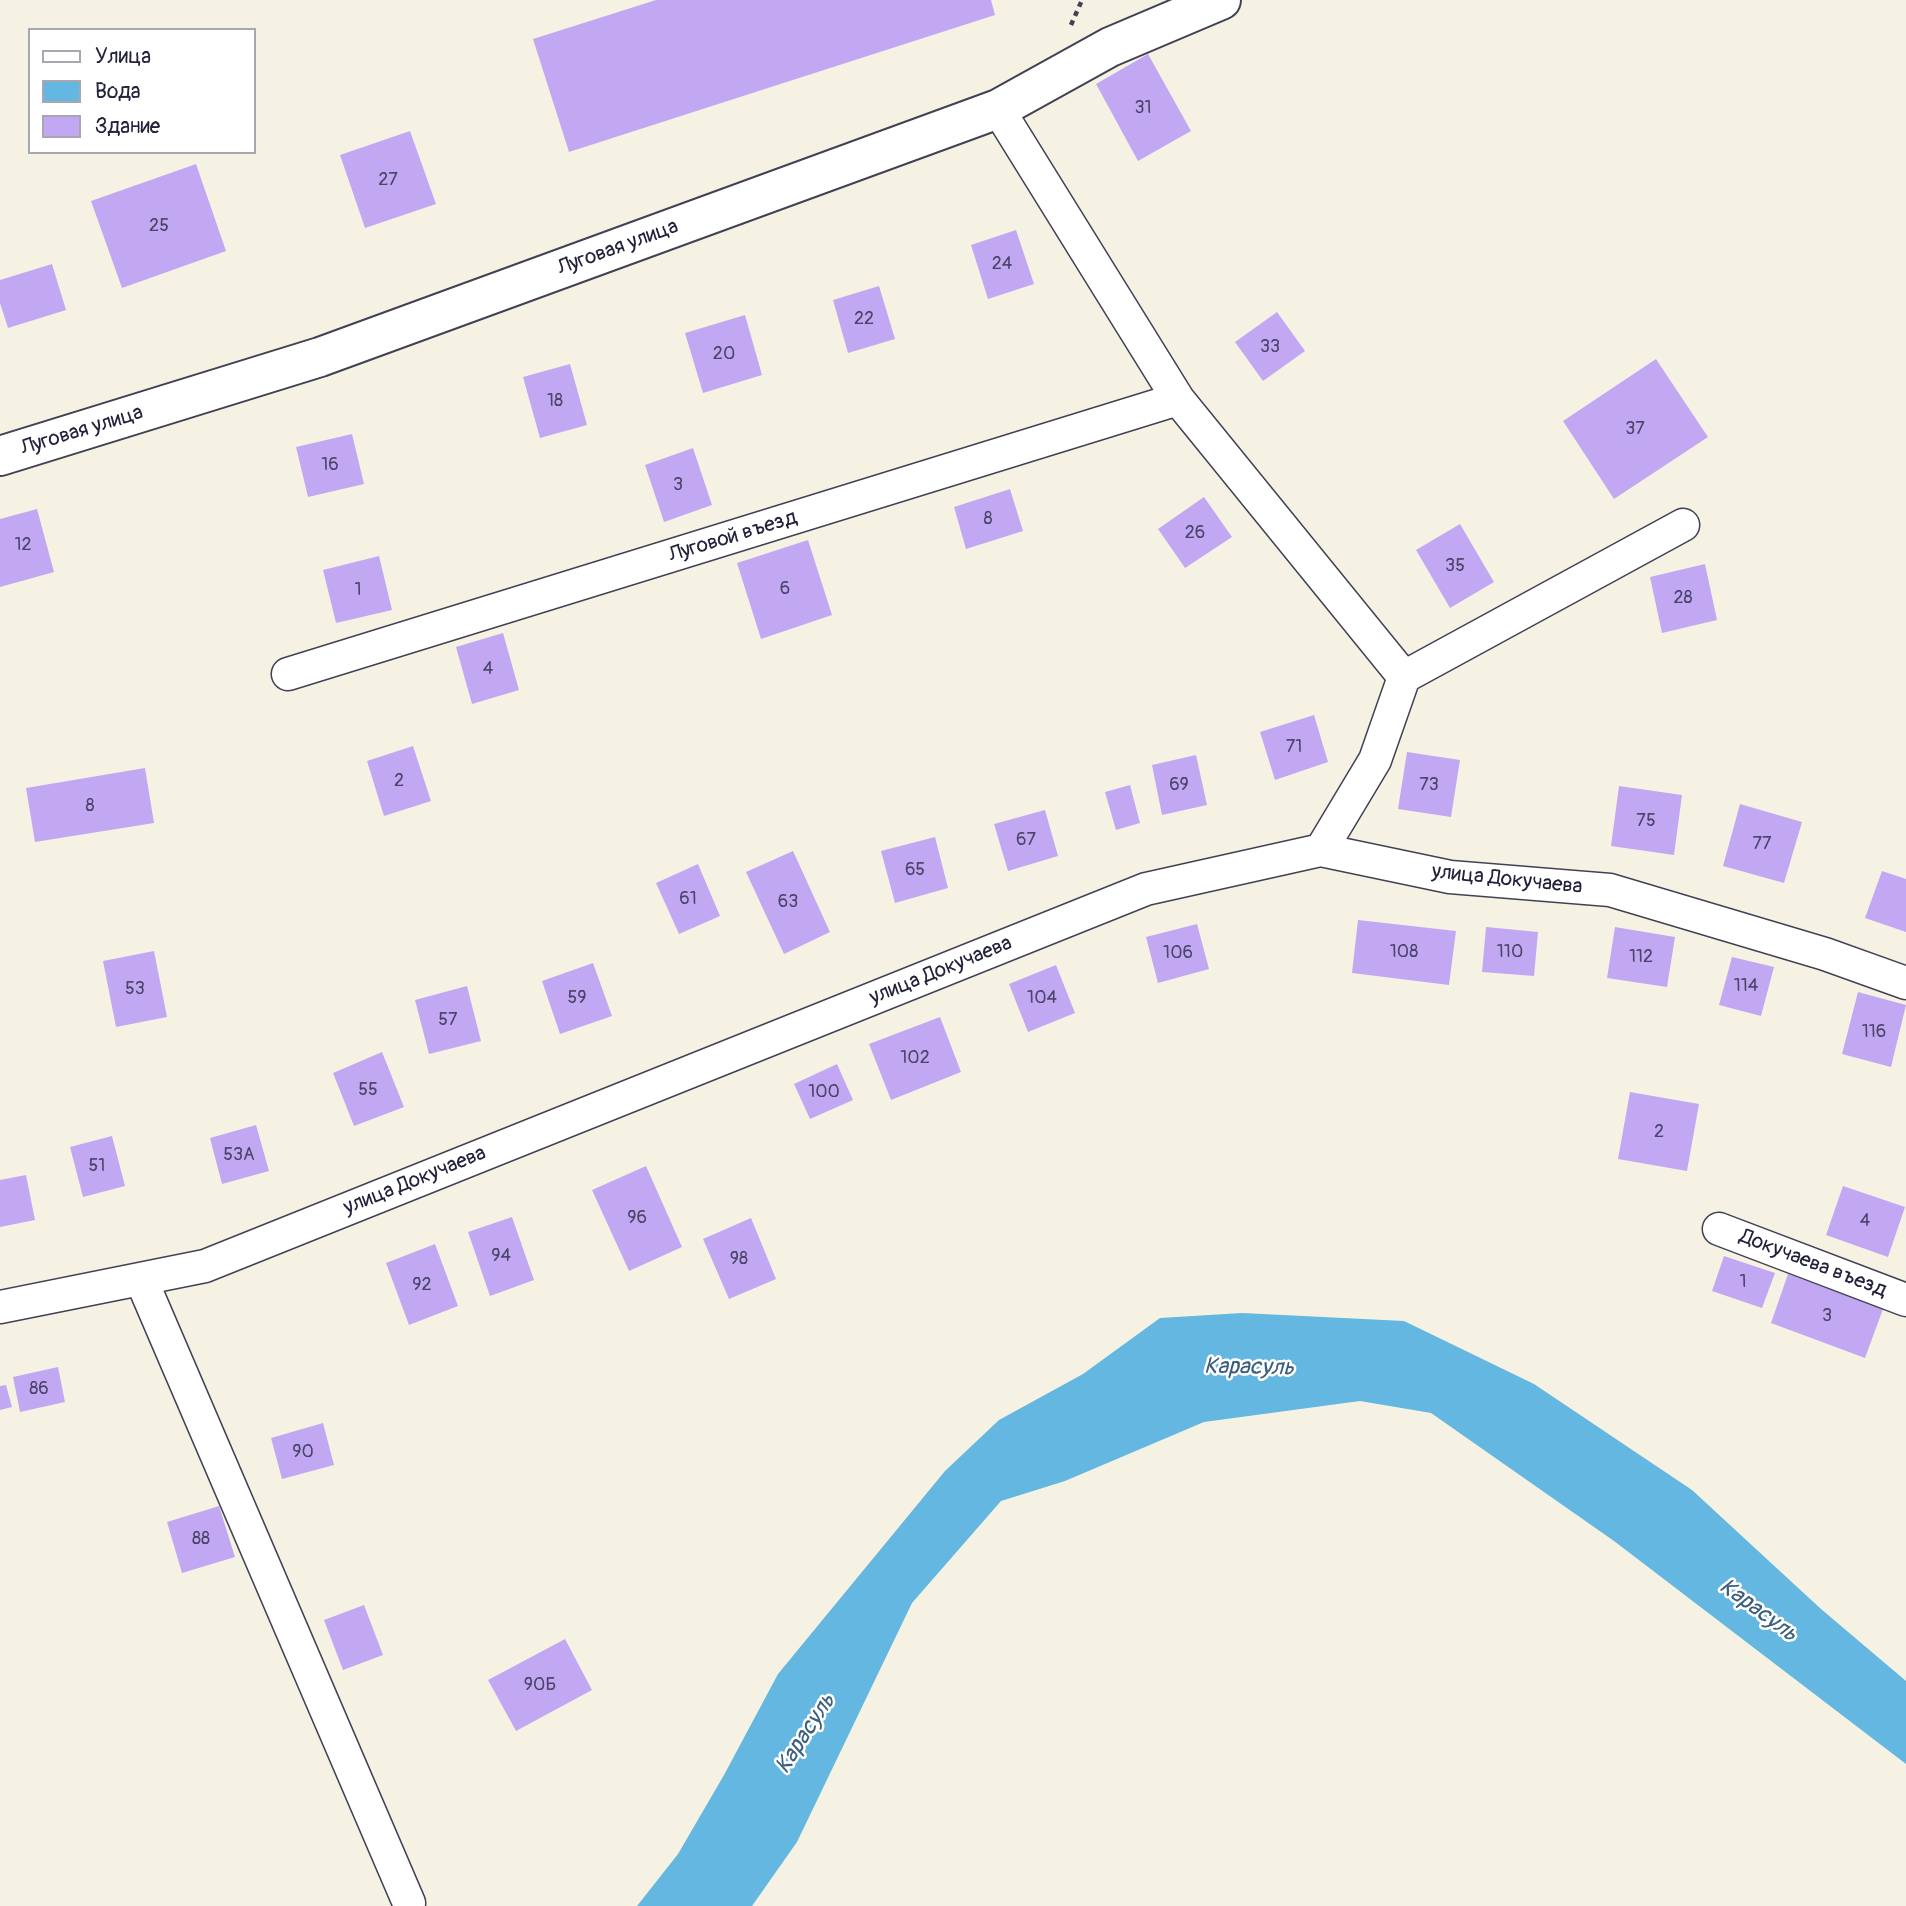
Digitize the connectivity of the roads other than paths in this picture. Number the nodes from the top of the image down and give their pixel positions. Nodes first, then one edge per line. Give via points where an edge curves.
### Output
1 (1221, 0) edge
2 (998, 109) junction
3 (1178, 399) junction
4 (0, 456) edge
5 (1682, 525) dead end
6 (288, 674) dead end
7 (1404, 677) junction
8 (1321, 849) junction
9 (1906, 983) edge
10 (1719, 1228) dead end
11 (141, 1279) junction
12 (1906, 1300) edge
13 (0, 1307) edge
14 (409, 1903) dead end

1 - 2 main road, Луговая улица via 1110,47
2 - 3 street
2 - 4 main road, Луговая улица via 320,357
3 - 6 street, Луговой въезд
3 - 7 street
5 - 7 street
7 - 8 street via 1375,760
8 - 9 street, улица Докучаева via 1450,877 1610,890
8 - 11 street, улица Докучаева via 1146,889 205,1266
10 - 12 street, Докучаева въезд
11 - 13 street, улица Докучаева
11 - 14 street

